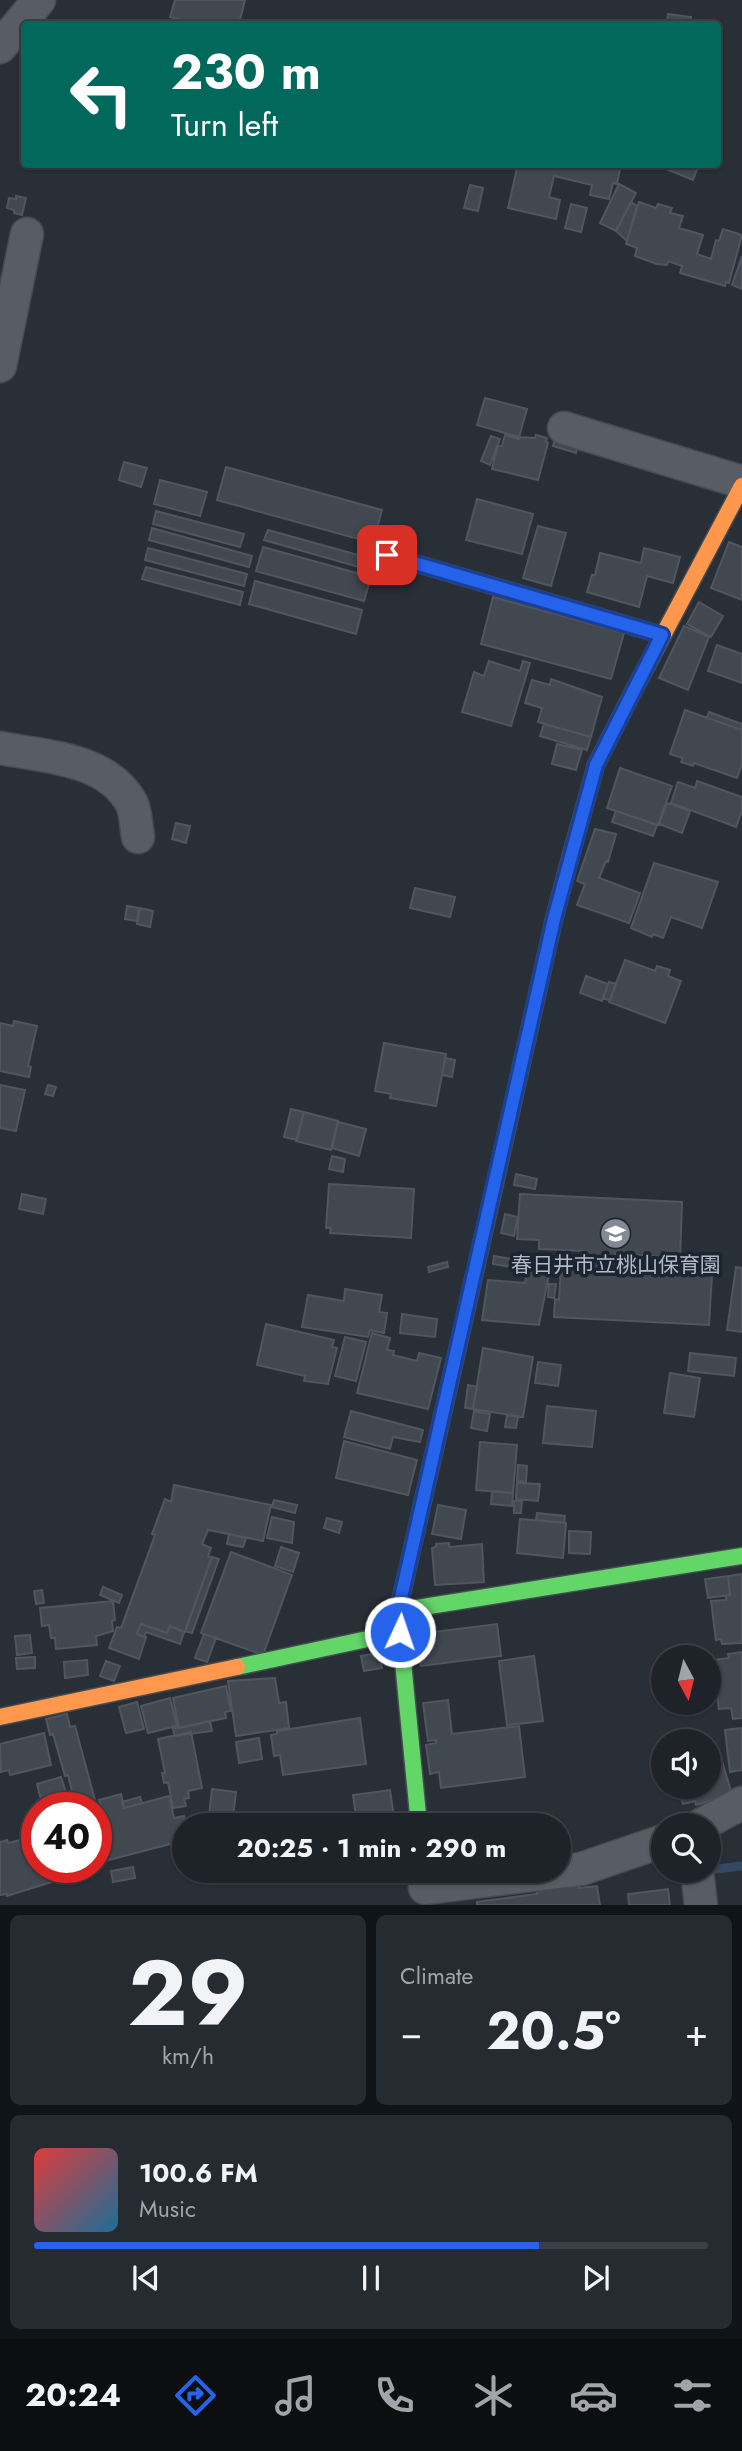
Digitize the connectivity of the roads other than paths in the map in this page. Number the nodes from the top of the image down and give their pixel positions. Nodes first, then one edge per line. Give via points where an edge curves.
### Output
1 (39, 0) edge
2 (22, 21) edge
3 (21, 22) edge
4 (0, 47) edge
5 (27, 234) dead end
6 (0, 366) edge
7 (565, 428) dead end
8 (742, 484) edge
9 (387, 555) dead end
10 (662, 635) junction
11 (0, 748) edge
12 (138, 836) dead end
13 (742, 1556) edge
14 (398, 1611) junction
15 (400, 1632) junction
16 (0, 1717) edge
17 (742, 1803) edge
18 (418, 1813) edge
19 (721, 1814) edge
20 (651, 1845) edge
21 (698, 1883) edge
22 (425, 1888) edge
23 (701, 1905) edge

1 - 2 street
3 - 4 street
5 - 6 street
7 - 8 street
8 - 10 street
9 - 10 street
10 - 14 street via 596,765 554,919
11 - 12 street via 93,767 118,783 133,807
13 - 14 street
14 - 15 street
15 - 16 street
15 - 18 street
17 - 19 street
20 - 22 street via 581,1868
21 - 23 street

